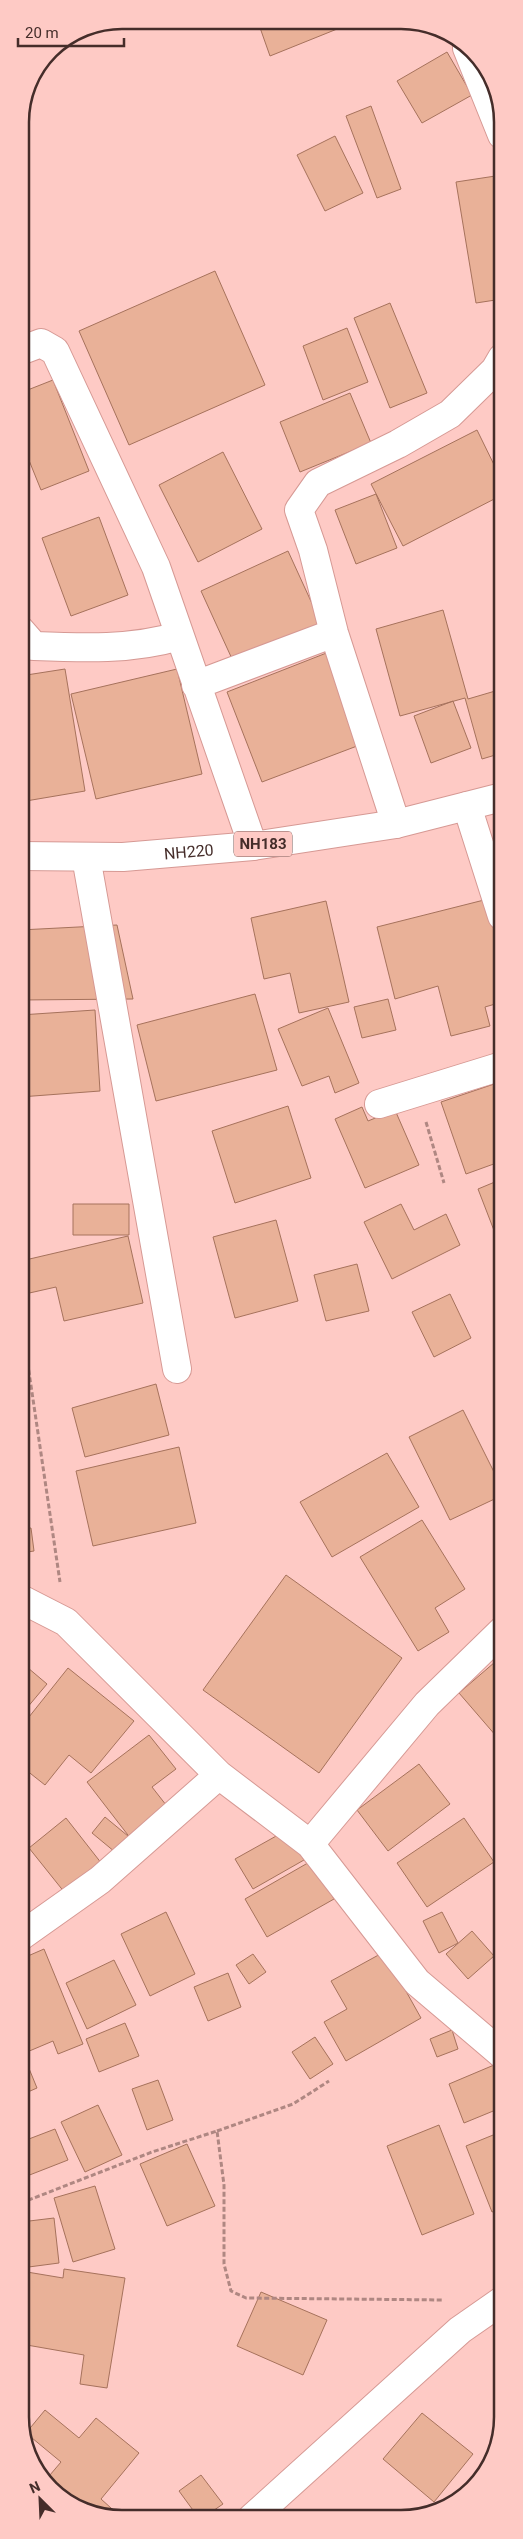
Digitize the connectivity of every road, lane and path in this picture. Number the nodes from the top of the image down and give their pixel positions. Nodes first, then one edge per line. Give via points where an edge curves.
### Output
1 (473, 63) edge
2 (493, 113) edge
3 (29, 348) edge
4 (494, 371) edge
5 (334, 633) junction
6 (179, 636) junction
7 (29, 640) edge
8 (196, 685) junction
9 (494, 799) edge
10 (467, 806) junction
11 (396, 824) junction
12 (253, 846) junction
13 (29, 856) edge
14 (86, 857) junction
15 (494, 891) edge
16 (494, 1068) edge
17 (418, 1092) junction
18 (379, 1104) dead end
19 (444, 1183) dead end
20 (177, 1368) dead end
21 (29, 1377) edge
22 (29, 1602) edge
23 (66, 1622) junction
24 (494, 1641) edge
25 (219, 1775) junction
26 (310, 1844) junction
27 (29, 1930) edge
28 (494, 2046) edge
29 (329, 2081) dead end
30 (217, 2131) junction
31 (29, 2200) edge
32 (453, 2300) dead end
33 (494, 2306) edge
34 (261, 2510) edge

1 - 2 main road
3 - 6 main road via 41,343 55,351 156,567
4 - 5 main road via 450,414 318,484 299,510 313,550
5 - 8 main road
5 - 11 main road
6 - 7 main road via 143,645 78,648 34,646
6 - 8 main road
8 - 12 main road
9 - 10 main road, NH220 / NH183
10 - 11 main road, NH220 / NH183
10 - 15 main road
11 - 12 main road, NH220 / NH183
12 - 14 main road, NH220 / NH183
13 - 14 main road, NH220 / NH183
14 - 20 main road
16 - 17 main road
17 - 18 main road
17 - 19 path
21 - 23 path
22 - 23 main road
23 - 25 main road
24 - 26 main road via 427,1704
25 - 26 main road
25 - 27 main road via 100,1880
26 - 28 main road via 417,1982
29 - 30 path via 293,2104
30 - 31 path via 152,2152
30 - 32 path via 224,2185 224,2264 231,2291 246,2298
33 - 34 main road via 460,2330

